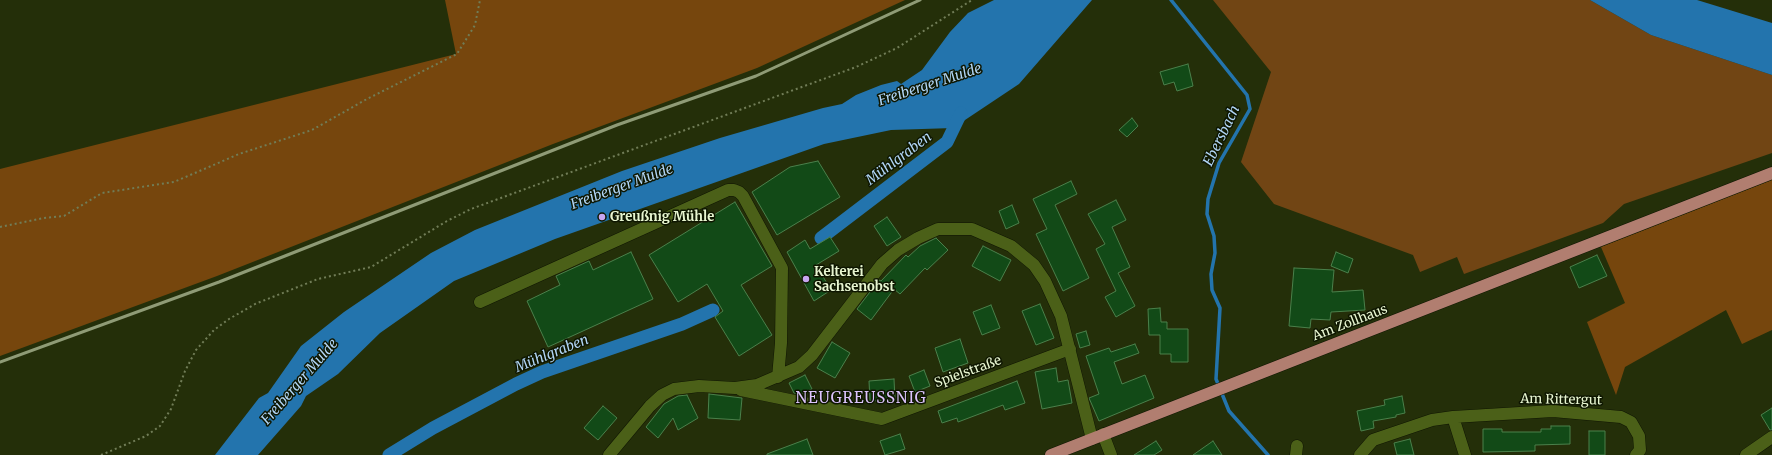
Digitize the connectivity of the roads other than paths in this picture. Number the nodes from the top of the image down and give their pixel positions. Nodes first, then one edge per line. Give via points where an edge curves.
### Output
1 (1772, 173) edge
2 (480, 302) dead end
3 (1070, 349) junction
4 (778, 377) junction
5 (735, 388) junction
6 (1453, 416) junction
7 (1097, 437) junction
8 (1772, 437) edge
9 (608, 455) edge
10 (1051, 455) edge
11 (1111, 455) edge
12 (1360, 455) edge
13 (1465, 455) edge
14 (1636, 455) edge
15 (1746, 455) edge

1 - 7 main road, Am Zollhaus
2 - 4 street via 728,190 734,190 743,196 782,268
3 - 4 street via 1061,316 1045,281 1034,265 1011,246 972,229 938,228 905,246 882,264 812,355 799,367
3 - 5 street, Spielstraße via 882,419
3 - 7 street
4 - 5 street via 757,385
5 - 9 street via 699,386 674,389 662,395
6 - 12 street, Am Rittergut via 1411,426 1373,440
6 - 13 street
6 - 14 street, Am Rittergut via 1554,411 1620,417 1631,422 1637,429 1640,450
7 - 10 main road, Am Zollhaus
7 - 11 street
8 - 15 street

